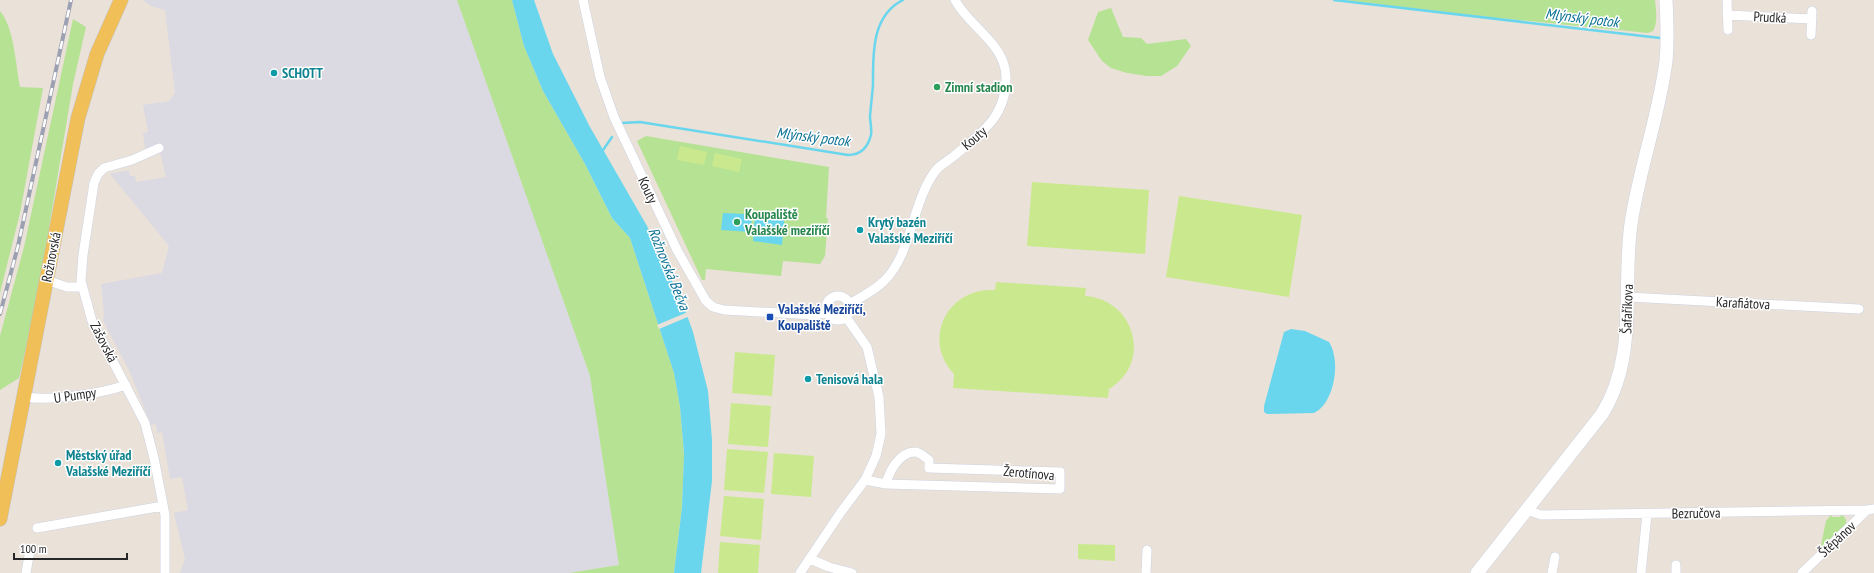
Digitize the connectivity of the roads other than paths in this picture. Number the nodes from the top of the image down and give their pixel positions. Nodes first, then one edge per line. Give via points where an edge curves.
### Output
1 (121, 0) edge
2 (583, 0) edge
3 (954, 0) edge
4 (1666, 0) edge
5 (1727, 0) edge
6 (1727, 15) junction
7 (1728, 30) dead end
8 (1811, 35) dead end
9 (160, 148) dead end
10 (46, 280) junction
11 (82, 287) junction
12 (1628, 297) junction
13 (849, 304) junction
14 (1859, 309) dead end
15 (827, 312) junction
16 (846, 317) junction
17 (126, 385) junction
18 (24, 397) junction
19 (929, 468) junction
20 (865, 480) junction
21 (886, 484) junction
22 (924, 484) junction
23 (163, 506) junction
24 (1527, 510) junction
25 (1870, 510) edge
26 (1646, 514) junction
27 (0, 519) edge
28 (37, 528) dead end
29 (30, 550) dead end
30 (1147, 550) dead end
31 (1555, 557) dead end
32 (810, 559) junction
33 (26, 573) edge
34 (165, 573) edge
35 (800, 573) edge
36 (852, 573) edge
37 (1146, 573) edge
38 (1477, 573) edge
39 (1552, 573) edge
40 (1641, 573) edge
41 (1802, 573) edge

1 - 10 main road, Rožnovská via 100,46 82,101
2 - 15 street, Kouty via 600,77 614,117 679,256 706,301 713,307 724,310 815,315
3 - 13 street, Kouty via 995,47 1002,60 1006,74 1006,90 1002,106 993,121 982,132 937,169 924,192 895,267 885,280
4 - 12 street, Šafaříkova via 1666,61 1632,216
5 - 6 street
6 - 7 street
6 - 8 street, Prudká via 1812,15
9 - 11 street, Zašovská via 126,162 108,166 96,177 80,272
10 - 11 street via 67,287
10 - 18 main road, Rožnovská
11 - 17 street, Zašovská via 92,321
12 - 14 street, Karafiátova
12 - 24 street, Šafaříkova via 1624,355 1612,397 1593,426
13 - 15 street via 843,297 834,297 827,303
13 - 16 street
15 - 16 street, Kouty via 833,319
16 - 20 street via 867,347 879,397 882,434
17 - 18 street, U Pumpy via 52,398
17 - 23 street, Zašovská via 146,423
18 - 27 main road, Rožnovská
19 - 21 street via 929,460 921,454 909,453 889,472
19 - 22 street
19 - 22 street, Žerotínova via 1060,472 1060,489
20 - 21 street, Žerotínova
20 - 32 street
21 - 22 street, Žerotínova
23 - 28 street
23 - 34 street, Zašovská
24 - 26 street, Bezručova via 1541,515
24 - 38 street, Šafaříkova
25 - 26 street, Bezručova
25 - 41 street, Štěpánov
26 - 40 street
29 - 33 street
30 - 37 street
31 - 39 street
32 - 35 street
32 - 36 street

